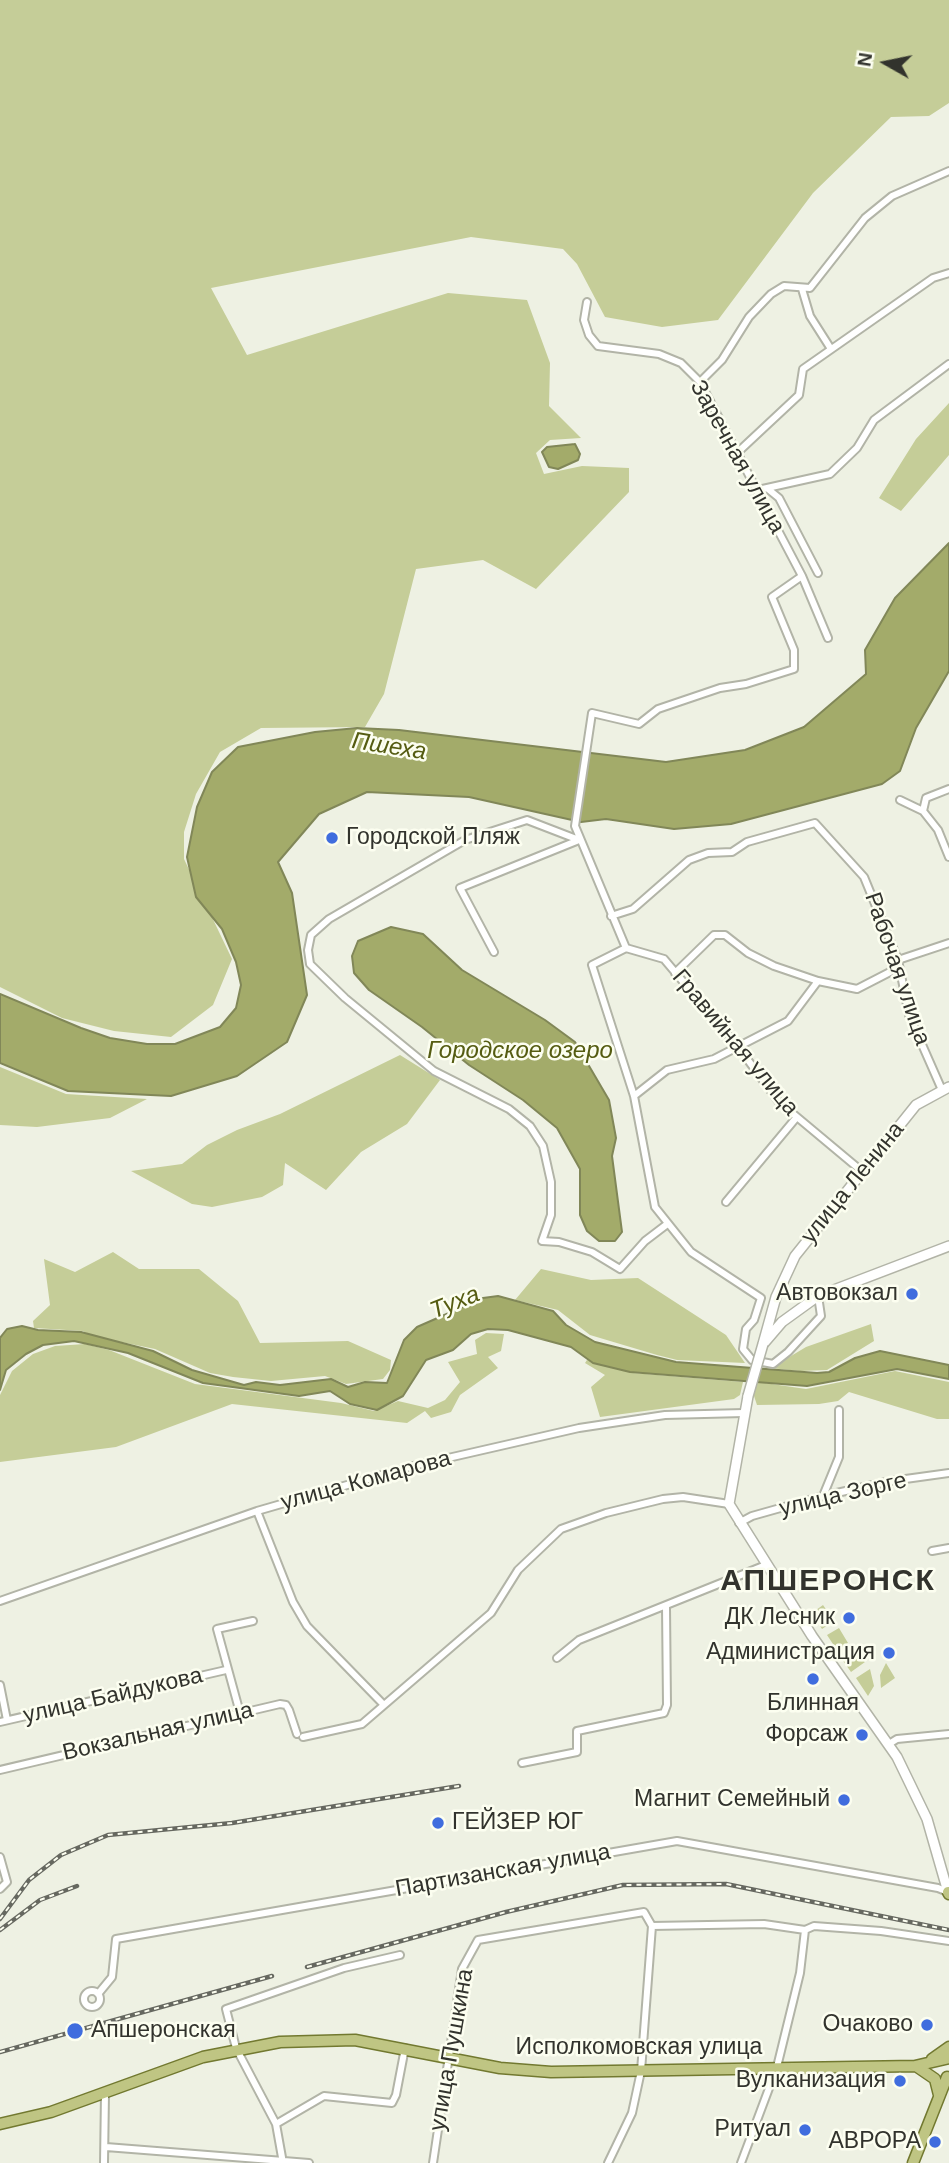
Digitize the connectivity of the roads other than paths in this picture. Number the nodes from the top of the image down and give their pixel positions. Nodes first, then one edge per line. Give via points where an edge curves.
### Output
1 (949, 171) edge
2 (949, 273) edge
3 (802, 289) junction
4 (587, 302) dead end
5 (831, 349) junction
6 (949, 364) edge
7 (700, 382) junction
8 (738, 452) junction
9 (767, 488) junction
10 (758, 491) junction
11 (818, 573) dead end
12 (802, 576) junction
13 (828, 638) dead end
14 (949, 789) edge
15 (900, 800) dead end
16 (923, 811) junction
17 (579, 840) junction
18 (949, 857) edge
19 (611, 916) junction
20 (949, 943) edge
21 (626, 948) junction
22 (494, 952) dead end
23 (898, 960) junction
24 (675, 973) junction
25 (818, 981) junction
26 (739, 1048) junction
27 (945, 1088) edge
28 (634, 1096) junction
29 (796, 1118) junction
30 (863, 1173) junction
31 (726, 1202) dead end
32 (666, 1224) junction
33 (949, 1247) edge
34 (818, 1296) junction
35 (776, 1297) junction
36 (795, 1312) junction
37 (763, 1344) junction
38 (839, 1409) dead end
39 (744, 1413) junction
40 (949, 1474) edge
41 (823, 1496) junction
42 (729, 1503) junction
43 (257, 1511) junction
44 (739, 1523) junction
45 (949, 1548) edge
46 (932, 1551) dead end
47 (766, 1565) junction
48 (0, 1601) edge
49 (666, 1606) junction
50 (253, 1621) dead end
51 (557, 1658) dead end
52 (226, 1670) junction
53 (0, 1685) edge
54 (382, 1703) junction
55 (240, 1713) junction
56 (3, 1721) edge
57 (949, 1734) edge
58 (889, 1744) junction
59 (522, 1763) dead end
60 (0, 1770) edge
61 (0, 1861) edge
62 (0, 1889) edge
63 (949, 1893) edge
64 (652, 1926) junction
65 (805, 1930) junction
66 (949, 1941) edge
67 (400, 1955) dead end
68 (98, 1994) dead end
69 (236, 2048) junction
70 (405, 2048) junction
71 (949, 2048) edge
72 (449, 2056) junction
73 (949, 2059) edge
74 (915, 2066) junction
75 (776, 2067) junction
76 (641, 2071) junction
77 (947, 2077) edge
78 (105, 2093) junction
79 (945, 2096) edge
80 (0, 2124) edge
81 (276, 2124) junction
82 (106, 2147) junction
83 (284, 2161) edge
84 (104, 2163) edge
85 (309, 2163) edge
86 (433, 2163) edge
87 (608, 2163) edge
88 (741, 2163) edge
89 (913, 2163) edge

1 - 3 street via 892,196 865,218 810,288
2 - 5 street via 933,278
3 - 5 street via 810,316
3 - 7 street via 784,286 771,294
4 - 7 street, Заречная улица via 584,320 598,346 659,354 681,363
5 - 8 street via 803,369 799,395
6 - 9 street via 874,420 857,448 830,474
7 - 8 street, Заречная улица
8 - 10 street, Заречная улица
9 - 10 street
9 - 11 street via 779,498
10 - 12 street, Заречная улица
12 - 13 street, Заречная улица
12 - 17 street via 772,597 794,650 794,668 658,709 639,724 592,713 575,826
14 - 16 street via 926,798
15 - 16 street
16 - 18 street via 938,830
17 - 19 street
17 - 22 street via 460,888
17 - 32 street via 527,820 466,840 329,919 311,935 310,964 434,1071 509,1109 530,1126 543,1146 551,1182 551,1215 542,1241 559,1241 592,1252 620,1269
19 - 21 street
19 - 23 street, Рабочая улица via 633,909 689,860 732,852 747,842 815,823 864,877
20 - 23 street
21 - 24 street, Гравийная улица via 664,959
21 - 28 street via 592,965
23 - 25 street via 890,972 857,989
23 - 27 street, Рабочая улица via 909,1015
24 - 25 street via 714,935 725,935 748,953
24 - 26 street, Гравийная улица
25 - 26 street via 788,1021
26 - 28 street via 667,1070
26 - 29 street, Гравийная улица
27 - 30 main road, улица Ленина via 916,1105
28 - 32 street via 655,1207
29 - 30 street, Гравийная улица
29 - 31 street
30 - 35 main road, улица Ленина via 795,1256
32 - 34 street via 691,1252 761,1298 746,1329 743,1349 752,1360 773,1364 788,1352 821,1316
33 - 34 main road
34 - 36 main road
35 - 36 main road via 781,1310
35 - 37 main road, улица Ленина
36 - 37 main road
37 - 39 main road, улица Ленина, bridge
38 - 41 street via 839,1457
39 - 42 main road, улица Ленина
39 - 43 street, улица Комарова via 664,1415 579,1428 414,1466
40 - 41 street, улица Зорге
41 - 44 street, улица Зорге
42 - 44 main road
42 - 54 street, Вокзальная улица via 663,1499 561,1529 518,1570 491,1613
43 - 48 street, улица Комарова
43 - 54 street via 307,1626
44 - 47 main road
45 - 46 street
47 - 49 street
47 - 58 main road
49 - 51 street via 579,1640
49 - 59 street via 664,1713 577,1731 577,1752
50 - 52 street via 217,1629
52 - 55 street
52 - 56 street, улица Байдукова
53 - 56 street
54 - 55 street, Вокзальная улица via 362,1724 300,1735 286,1705
55 - 60 street, Вокзальная улица
57 - 58 street via 897,1739
58 - 63 main road via 927,1819
61 - 62 street via 7,1882
63 - 68 street, Партизанская улица via 677,1841 116,1939 112,1977
64 - 65 street via 764,1924
64 - 72 street, улица Пушкина via 645,1912 478,1940 462,1969
64 - 76 street
65 - 66 street via 814,1926 868,1930
65 - 75 street via 800,1973
67 - 69 street via 344,1968 226,2009
69 - 70 main road, Исполкомовская улица via 355,2040
69 - 78 main road, Исполкомовская улица
69 - 81 street
70 - 72 main road, Исполкомовская улица
70 - 81 street via 392,2103 324,2096
71 - 74 main road
72 - 76 main road, Исполкомовская улица via 500,2068 551,2072
72 - 86 street, улица Пушкина
73 - 74 main road, Исполкомовская улица
73 - 77 main road
74 - 75 main road, Исполкомовская улица
74 - 77 main road, Исполкомовская улица
74 - 79 main road via 935,2079
75 - 76 main road, Исполкомовская улица
75 - 88 street
76 - 87 street via 632,2113
77 - 79 main road
78 - 80 main road, Исполкомовская улица
78 - 82 street
79 - 89 main road
81 - 83 street
82 - 83 street
82 - 84 street
83 - 85 street

